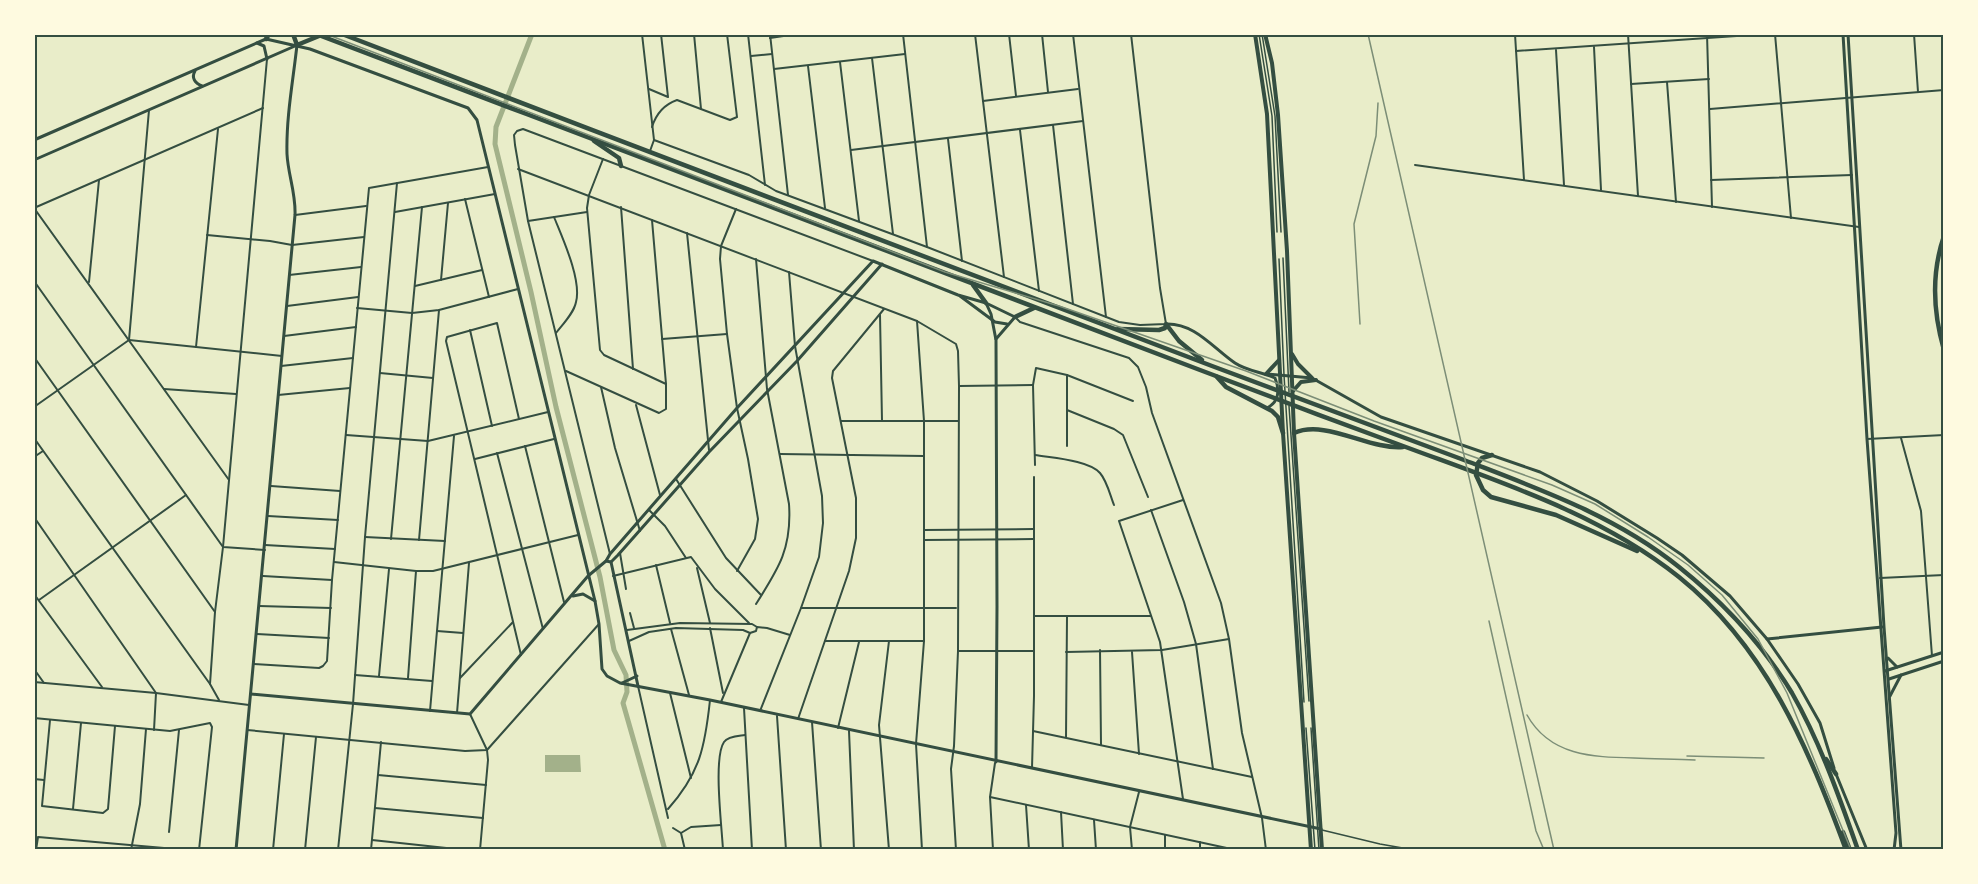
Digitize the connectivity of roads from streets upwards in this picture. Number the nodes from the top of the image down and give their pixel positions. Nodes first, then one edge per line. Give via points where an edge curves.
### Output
1 (293, 34) edge
2 (342, 34) edge
3 (642, 34) edge
4 (661, 34) edge
5 (694, 34) edge
6 (728, 34) edge
7 (748, 34) edge
8 (797, 34) edge
9 (903, 34) edge
10 (975, 34) edge
11 (1009, 34) edge
12 (1042, 34) edge
13 (1073, 34) edge
14 (1131, 34) edge
15 (1261, 34) edge
16 (1515, 34) edge
17 (1628, 34) edge
18 (1707, 34) edge
19 (1766, 34) edge
20 (1775, 34) edge
21 (1845, 34) edge
22 (1914, 34) edge
23 (317, 35) edge
24 (770, 36) edge
25 (268, 37) edge
26 (1707, 39) junction
27 (257, 43) junction
28 (1629, 44) junction
29 (297, 45) junction
30 (1594, 47) junction
31 (1556, 49) junction
32 (1516, 51) junction
33 (772, 54) junction
34 (905, 54) junction
35 (750, 56) junction
36 (267, 58) junction
37 (872, 58) junction
38 (840, 62) junction
39 (808, 66) junction
40 (196, 69) junction
41 (774, 69) junction
42 (1709, 79) junction
43 (1667, 82) junction
44 (1631, 84) junction
45 (203, 86) junction
46 (1080, 88) junction
47 (648, 89) junction
48 (1944, 90) edge
49 (1048, 92) junction
50 (1918, 92) junction
51 (1016, 96) junction
52 (1850, 97) junction
53 (983, 101) junction
54 (1781, 102) junction
55 (263, 108) junction
56 (702, 109) junction
57 (1710, 109) junction
58 (149, 110) junction
59 (1083, 121) junction
60 (1053, 125) junction
61 (652, 127) junction
62 (218, 128) junction
63 (1020, 129) junction
64 (987, 134) junction
65 (592, 138) junction
66 (948, 139) junction
67 (34, 140) edge
68 (654, 140) junction
69 (916, 142) junction
70 (882, 146) junction
71 (850, 150) junction
72 (650, 151) junction
73 (603, 159) junction
74 (34, 160) edge
75 (145, 160) junction
76 (1415, 165) dead end
77 (621, 166) junction
78 (488, 167) junction
79 (518, 169) junction
80 (1854, 175) junction
81 (1788, 179) junction
82 (99, 180) junction
83 (1524, 180) junction
84 (1711, 180) junction
85 (397, 182) junction
86 (765, 185) junction
87 (1564, 185) junction
88 (1601, 190) junction
89 (495, 194) junction
90 (589, 195) junction
91 (788, 195) junction
92 (1638, 196) junction
93 (465, 199) junction
94 (448, 202) junction
95 (1676, 202) junction
96 (366, 206) junction
97 (422, 207) junction
98 (621, 207) junction
99 (1712, 207) junction
100 (34, 208) edge
101 (825, 208) junction
102 (736, 209) junction
103 (395, 212) junction
104 (587, 212) junction
105 (295, 214) junction
106 (554, 217) junction
107 (1791, 218) junction
108 (652, 220) junction
109 (528, 221) junction
110 (858, 221) junction
111 (1857, 227) junction
112 (687, 232) junction
113 (893, 234) junction
114 (207, 235) junction
115 (1944, 236) edge
116 (364, 237) junction
117 (251, 239) junction
118 (292, 245) junction
119 (721, 246) junction
120 (927, 247) junction
121 (756, 259) junction
122 (873, 261) junction
123 (962, 261) junction
124 (882, 264) junction
125 (361, 267) junction
126 (482, 270) junction
127 (789, 272) junction
128 (289, 275) junction
129 (1004, 278) junction
130 (441, 280) junction
131 (34, 281) edge
132 (89, 282) junction
133 (971, 283) junction
134 (414, 286) junction
135 (518, 290) junction
136 (1039, 291) junction
137 (843, 293) junction
138 (958, 295) junction
139 (853, 296) junction
140 (358, 297) junction
141 (489, 297) junction
142 (986, 303) junction
143 (1073, 304) junction
144 (287, 306) junction
145 (357, 308) junction
146 (1035, 308) junction
147 (884, 309) junction
148 (439, 310) junction
149 (386, 311) junction
150 (412, 314) junction
151 (880, 315) junction
152 (1015, 317) junction
153 (1106, 317) junction
154 (992, 320) junction
155 (917, 321) junction
156 (1020, 322) junction
157 (1009, 324) junction
158 (1166, 324) junction
159 (356, 327) junction
160 (1111, 328) junction
161 (470, 330) junction
162 (556, 333) junction
163 (727, 334) junction
164 (284, 336) junction
165 (698, 336) junction
166 (662, 339) junction
167 (996, 339) junction
168 (129, 340) junction
169 (795, 346) junction
170 (196, 347) junction
171 (1291, 350) junction
172 (1944, 350) edge
173 (240, 351) junction
174 (282, 356) junction
175 (1280, 356) junction
176 (34, 357) edge
177 (353, 358) junction
178 (796, 361) junction
179 (93, 365) junction
180 (1209, 365) junction
181 (281, 366) junction
182 (633, 369) junction
183 (565, 371) junction
184 (380, 373) junction
185 (1266, 374) junction
186 (1067, 375) junction
187 (1286, 375) junction
188 (407, 376) junction
189 (1216, 376) junction
190 (433, 378) junction
191 (766, 378) junction
192 (1314, 379) junction
193 (666, 384) junction
194 (996, 385) junction
195 (1033, 385) junction
196 (959, 386) junction
197 (601, 387) junction
198 (350, 388) junction
199 (164, 389) junction
200 (767, 389) junction
201 (58, 390) junction
202 (236, 394) junction
203 (1294, 394) junction
204 (278, 395) junction
205 (1133, 401) dead end
206 (636, 404) junction
207 (34, 407) edge
208 (737, 408) junction
209 (1267, 408) junction
210 (1067, 410) junction
211 (548, 412) junction
212 (519, 419) junction
213 (739, 421) junction
214 (841, 421) junction
215 (882, 421) junction
216 (924, 421) junction
217 (959, 421) junction
218 (492, 426) junction
219 (468, 432) junction
220 (1283, 433) junction
221 (1294, 433) junction
222 (346, 435) junction
223 (1944, 435) edge
224 (454, 436) junction
225 (374, 437) junction
226 (34, 438) edge
227 (1901, 438) junction
228 (554, 439) junction
229 (1870, 439) junction
230 (401, 440) junction
231 (428, 441) junction
232 (707, 443) junction
233 (525, 446) junction
234 (1067, 446) dead end
235 (1406, 447) junction
236 (44, 451) junction
237 (709, 452) junction
238 (497, 453) junction
239 (780, 454) junction
240 (814, 454) junction
241 (1492, 454) junction
242 (848, 455) junction
243 (1035, 455) junction
244 (924, 456) junction
245 (34, 457) edge
246 (474, 459) junction
247 (1035, 465) dead end
248 (1034, 477) dead end
249 (676, 479) junction
250 (229, 480) junction
251 (680, 485) junction
252 (270, 486) junction
253 (340, 490) junction
254 (186, 495) junction
255 (1148, 497) dead end
256 (660, 498) junction
257 (1183, 500) junction
258 (1114, 505) dead end
259 (649, 510) junction
260 (1151, 510) junction
261 (655, 515) junction
262 (268, 516) junction
263 (34, 517) edge
264 (148, 520) junction
265 (338, 520) junction
266 (638, 523) junction
267 (1034, 529) junction
268 (924, 530) junction
269 (958, 530) junction
270 (996, 530) junction
271 (640, 531) junction
272 (578, 535) junction
273 (365, 537) junction
274 (391, 539) junction
275 (996, 539) junction
276 (1034, 539) junction
277 (419, 540) junction
278 (924, 540) junction
279 (957, 540) junction
280 (445, 541) junction
281 (549, 542) junction
282 (265, 545) junction
283 (223, 547) junction
284 (112, 548) junction
285 (335, 549) junction
286 (522, 549) junction
287 (265, 550) junction
288 (620, 553) junction
289 (610, 554) junction
290 (497, 555) junction
291 (1647, 555) junction
292 (686, 558) junction
293 (334, 562) junction
294 (469, 562) junction
295 (605, 562) junction
296 (611, 562) junction
297 (363, 564) junction
298 (656, 566) junction
299 (696, 566) junction
300 (389, 567) junction
301 (443, 569) junction
302 (416, 571) junction
303 (738, 571) junction
304 (75, 574) junction
305 (623, 574) junction
306 (1944, 575) edge
307 (262, 576) junction
308 (588, 576) junction
309 (613, 576) junction
310 (1927, 576) junction
311 (1879, 578) junction
312 (332, 580) junction
313 (626, 589) dead end
314 (34, 594) edge
315 (761, 595) junction
316 (572, 596) junction
317 (39, 600) junction
318 (595, 601) junction
319 (756, 604) dead end
320 (565, 605) junction
321 (260, 606) junction
322 (924, 607) junction
323 (331, 608) junction
324 (801, 608) junction
325 (836, 608) junction
326 (956, 608) junction
327 (215, 612) junction
328 (630, 613) dead end
329 (1034, 616) junction
330 (1152, 616) junction
331 (1067, 618) junction
332 (513, 622) junction
333 (670, 623) junction
334 (710, 623) junction
335 (599, 624) junction
336 (750, 624) junction
337 (757, 627) junction
338 (1882, 627) junction
339 (634, 628) junction
340 (671, 628) junction
341 (710, 628) junction
342 (543, 629) junction
343 (627, 630) junction
344 (437, 631) junction
345 (463, 633) junction
346 (750, 633) junction
347 (257, 634) junction
348 (790, 635) junction
349 (329, 638) junction
350 (1229, 639) junction
351 (1767, 639) junction
352 (629, 641) junction
353 (825, 641) junction
354 (889, 641) junction
355 (924, 641) junction
356 (859, 642) junction
357 (1196, 644) junction
358 (997, 650) junction
359 (1100, 650) junction
360 (1162, 650) junction
361 (958, 651) junction
362 (1034, 651) junction
363 (1132, 651) junction
364 (1066, 652) junction
365 (1944, 652) edge
366 (521, 655) junction
367 (1886, 655) junction
368 (1932, 656) junction
369 (1944, 661) edge
370 (254, 664) junction
371 (1897, 667) junction
372 (34, 669) edge
373 (1885, 670) junction
374 (355, 675) junction
375 (1901, 675) junction
376 (380, 676) junction
377 (408, 678) junction
378 (460, 678) junction
379 (635, 678) junction
380 (1886, 680) junction
381 (432, 681) junction
382 (34, 682) edge
383 (44, 682) junction
384 (618, 683) junction
385 (210, 684) junction
386 (636, 686) junction
387 (102, 687) junction
388 (670, 692) junction
389 (156, 693) junction
390 (250, 694) junction
391 (723, 694) junction
392 (689, 696) junction
393 (1889, 698) junction
394 (219, 700) junction
395 (710, 700) junction
396 (720, 703) junction
397 (353, 704) junction
398 (249, 705) junction
399 (744, 708) junction
400 (430, 711) junction
401 (760, 711) junction
402 (457, 713) junction
403 (471, 714) junction
404 (777, 716) junction
405 (34, 718) edge
406 (798, 719) junction
407 (50, 720) junction
408 (812, 722) junction
409 (81, 723) junction
410 (115, 726) junction
411 (146, 729) junction
412 (838, 729) junction
413 (154, 730) junction
414 (179, 730) junction
415 (247, 730) junction
416 (849, 731) junction
417 (1033, 731) junction
418 (284, 734) junction
419 (745, 735) junction
420 (316, 736) junction
421 (880, 737) junction
422 (1066, 737) junction
423 (349, 740) junction
424 (381, 742) junction
425 (916, 744) junction
426 (1101, 745) junction
427 (1819, 747) junction
428 (487, 750) junction
429 (952, 752) junction
430 (1139, 754) junction
431 (1178, 761) junction
432 (996, 762) junction
433 (1032, 768) junction
434 (1213, 769) junction
435 (1836, 774) junction
436 (378, 776) junction
437 (1252, 777) junction
438 (691, 778) junction
439 (34, 779) edge
440 (44, 780) junction
441 (486, 785) junction
442 (1139, 792) junction
443 (990, 796) junction
444 (1183, 800) junction
445 (1026, 805) junction
446 (375, 808) junction
447 (73, 809) junction
448 (667, 810) junction
449 (1061, 812) junction
450 (483, 818) junction
451 (668, 818) dead end
452 (1262, 818) junction
453 (1094, 820) junction
454 (722, 825) junction
455 (1130, 827) junction
456 (673, 828) dead end
457 (1315, 828) junction
458 (169, 832) dead end
459 (681, 833) junction
460 (1165, 835) junction
461 (372, 840) junction
462 (1200, 842) junction
463 (131, 845) junction
464 (36, 849) edge
465 (131, 849) edge
466 (187, 849) edge
467 (199, 849) edge
468 (236, 849) edge
469 (273, 849) edge
470 (304, 849) edge
471 (338, 849) edge
472 (371, 849) edge
473 (465, 849) edge
474 (480, 849) edge
475 (685, 849) edge
476 (723, 849) edge
477 (752, 849) edge
478 (786, 849) edge
479 (821, 849) edge
480 (854, 849) edge
481 (889, 849) edge
482 (922, 849) edge
483 (956, 849) edge
484 (993, 849) edge
485 (1029, 849) edge
486 (1063, 849) edge
487 (1096, 849) edge
488 (1132, 849) edge
489 (1166, 849) edge
490 (1200, 849) edge
491 (1234, 849) edge
492 (1266, 849) edge
493 (1313, 849) edge
494 (1321, 849) edge
495 (1848, 849) edge
496 (1858, 849) edge
497 (1867, 849) edge
498 (1894, 849) edge
499 (1901, 849) edge

1 - 29 highway
2 - 72 highway
3 - 47 street
4 - 47 street via 668,98
5 - 56 street
6 - 56 street via 738,115 730,120
7 - 35 street
8 - 24 street
9 - 34 street
10 - 53 street
11 - 51 street
12 - 49 street
13 - 46 street
14 - 158 street
15 - 171 main road via 1272,63 1278,115
15 - 175 main road
16 - 32 street
17 - 28 street
18 - 26 street
19 - 26 street
20 - 54 street
21 - 52 street
22 - 50 street
23 - 29 highway
23 - 65 highway
24 - 33 street
25 - 27 street
25 - 29 street
26 - 28 street
26 - 42 street
27 - 36 street via 264,46
27 - 40 street
28 - 30 street
28 - 44 street
29 - 36 street
29 - 78 street via 468,108 477,120
29 - 105 street via 287,148
30 - 31 street
30 - 88 street
31 - 32 street
31 - 87 street
32 - 83 street
33 - 35 street
33 - 41 street
34 - 37 street
34 - 69 street
35 - 86 street
36 - 45 street
36 - 55 street
37 - 38 street
37 - 70 street
38 - 39 street
38 - 71 street
39 - 41 street
39 - 101 street
40 - 45 street via 195,81
40 - 67 street
41 - 91 street
42 - 43 street
42 - 57 street
43 - 44 street
43 - 95 street
44 - 92 street
45 - 58 street
46 - 49 street
46 - 59 street
47 - 61 street
48 - 50 street
49 - 51 street
50 - 52 street
51 - 53 street
52 - 54 street
52 - 80 street
53 - 64 street
54 - 57 street
54 - 81 street
55 - 62 street
55 - 117 street
56 - 61 street via 677,100 660,111
57 - 84 street
58 - 74 street
58 - 75 street
59 - 60 street
59 - 153 street
60 - 63 street
60 - 143 street
61 - 68 street
62 - 75 street
62 - 114 street
63 - 64 street
63 - 136 street
64 - 66 street
64 - 129 street
65 - 77 highway via 619,158
65 - 133 highway
66 - 69 street
66 - 123 street
68 - 72 street
68 - 86 street via 749,175
69 - 70 street
69 - 120 street
70 - 71 street
70 - 113 street
71 - 110 street
72 - 160 highway
73 - 77 street
73 - 79 street via 523,129 514,138
73 - 90 street
75 - 82 street
75 - 168 street
76 - 83 street
77 - 102 street
78 - 85 street
78 - 89 street
79 - 90 street
79 - 109 street
80 - 81 street
80 - 111 street
81 - 84 street
81 - 107 street
82 - 100 street
82 - 132 street
83 - 87 street
84 - 99 street
85 - 96 street via 369,188
85 - 103 street
86 - 91 street
87 - 88 street
88 - 92 street
89 - 93 street
89 - 135 street
90 - 98 street
90 - 104 street
91 - 101 street
92 - 95 street
93 - 94 street
93 - 126 street
94 - 97 street
94 - 130 street
95 - 99 street
96 - 105 street
96 - 116 street
97 - 103 street
97 - 134 street
98 - 108 street
98 - 182 street
99 - 107 street
100 - 132 street
101 - 110 street
102 - 119 street
102 - 122 street
103 - 149 street
104 - 106 street
104 - 182 street via 601,352
105 - 118 street
106 - 109 street
106 - 162 street via 568,250 577,295 574,308
107 - 111 street
108 - 112 street
108 - 166 street
109 - 162 street
110 - 113 street
111 - 229 street
112 - 119 street
112 - 165 street
113 - 120 street
114 - 117 street
114 - 170 street
115 - 172 highway via 1934,288
116 - 118 street
116 - 125 street
117 - 118 street
117 - 173 street
118 - 128 street
119 - 121 street
119 - 163 street
120 - 123 street
121 - 127 street
121 - 191 street
122 - 124 street
122 - 137 street
123 - 129 street
124 - 138 street
124 - 139 street
125 - 128 street
125 - 140 street
126 - 130 street
126 - 141 street
127 - 137 street
127 - 169 street
128 - 144 street
129 - 136 street
130 - 134 street
131 - 179 street
132 - 168 street
133 - 142 highway
133 - 146 highway
134 - 150 street
135 - 141 street
135 - 211 street
136 - 143 street
137 - 139 street
137 - 169 street
138 - 142 street
138 - 154 street
139 - 147 street
139 - 178 street
140 - 144 street
140 - 145 street
141 - 148 street
142 - 152 street
142 - 154 street
143 - 153 street
144 - 164 street
145 - 149 street
145 - 159 street
146 - 152 highway
146 - 189 highway
147 - 151 street
147 - 155 street
148 - 150 street
148 - 190 street
149 - 150 street
149 - 184 street
150 - 188 street
151 - 214 street via 833,371
151 - 215 street
152 - 156 street
152 - 157 street
153 - 158 street via 1132,324
154 - 157 street
154 - 167 street
155 - 196 street via 956,344
155 - 216 street
156 - 157 street
156 - 257 street via 1132,360 1146,387
157 - 167 street
158 - 160 highway via 1159,330
158 - 180 highway via 1179,341
158 - 185 street via 1192,330 1235,362
159 - 164 street
159 - 177 street
160 - 180 highway
161 - 212 street via 496,323
161 - 218 street
161 - 219 street via 446,338
162 - 183 street
163 - 165 street
163 - 208 street
164 - 174 street
165 - 166 street
165 - 232 street
166 - 193 street
167 - 194 street
168 - 170 street
168 - 179 street
168 - 199 street
169 - 178 street
169 - 191 street
170 - 173 street
171 - 187 main road
171 - 192 main road via 1298,364
173 - 174 street
173 - 202 street
174 - 181 street
175 - 185 main road
175 - 187 main road
176 - 201 street
177 - 181 street
177 - 198 street
178 - 200 street
178 - 240 street
179 - 201 street
179 - 254 street
180 - 203 highway
181 - 204 street
182 - 193 street
183 - 197 street
183 - 289 street
184 - 188 street
184 - 225 street
185 - 187 street
185 - 209 street via 1276,380 1278,390 1276,402
186 - 195 street via 1036,368
186 - 205 street
186 - 210 street
187 - 192 street
187 - 203 main road
187 - 220 main road
188 - 190 street
188 - 230 street
189 - 209 highway via 1226,387
189 - 235 highway
190 - 231 street
191 - 200 street
191 - 208 street
192 - 203 main road via 1301,382
192 - 241 street via 1381,417
193 - 206 street via 664,411 659,413
194 - 195 street
194 - 196 street
194 - 270 street
195 - 243 street
196 - 217 street
197 - 206 street
197 - 266 street
198 - 204 street
198 - 222 street
199 - 202 street
199 - 250 street
200 - 213 street
200 - 239 street
201 - 207 street
201 - 264 street
202 - 250 street
203 - 221 main road
203 - 427 highway via 1594,513 1656,549 1702,586 1746,631 1779,673
204 - 252 street
206 - 256 street
208 - 213 street
208 - 232 street
209 - 220 highway via 1278,417
210 - 234 street
210 - 255 street via 1123,435
211 - 212 street
211 - 228 street
212 - 218 street
213 - 237 street
213 - 303 street via 758,519 755,539
214 - 215 street
214 - 242 street
215 - 216 street
216 - 217 street
216 - 244 street
217 - 269 street
218 - 219 street
219 - 224 street
219 - 246 street
220 - 457 main road
221 - 235 highway via 1317,430 1385,447
221 - 457 main road
222 - 225 street
222 - 253 street
223 - 227 street
224 - 231 street
224 - 280 street
225 - 230 street
225 - 273 street
226 - 236 street
227 - 229 street
227 - 310 street via 1921,511
228 - 233 street
228 - 272 street
229 - 311 street
230 - 231 street
230 - 274 street
231 - 277 street
232 - 237 street
232 - 249 street
233 - 238 street
233 - 281 street
235 - 291 highway via 1577,515
236 - 245 street
236 - 284 street
237 - 251 street
238 - 246 street
238 - 286 street
239 - 240 street
239 - 315 street via 790,533 780,563
240 - 242 street
240 - 324 street via 822,496 821,544
241 - 291 highway via 1482,458 1476,471 1489,496 1556,515
241 - 351 street via 1588,496 1658,538 1730,596
242 - 244 street
242 - 325 street via 856,498 856,538
243 - 247 street
243 - 258 street via 1097,470
244 - 268 street
246 - 290 street
248 - 267 street
249 - 251 street
249 - 256 street
250 - 283 street
251 - 261 street
251 - 303 street via 718,548
252 - 253 street
252 - 262 street
253 - 265 street
254 - 264 street
254 - 283 street
256 - 259 street
257 - 260 street
257 - 350 street via 1221,603
259 - 261 street
259 - 266 street
260 - 330 street via 1119,521
260 - 357 street
261 - 271 street
261 - 292 street
262 - 265 street
262 - 282 street
263 - 304 street
264 - 284 street
264 - 327 street
265 - 285 street
266 - 271 street
266 - 289 street
267 - 270 street
267 - 276 street
268 - 269 street
268 - 278 street
269 - 270 street
269 - 279 street
270 - 275 street
271 - 288 street
272 - 281 street
272 - 308 street
273 - 274 street
273 - 297 street
274 - 277 street
275 - 276 street
275 - 279 street
275 - 358 street
276 - 329 street
277 - 280 street
278 - 279 street
278 - 322 street
279 - 326 street
280 - 301 street
281 - 286 street
281 - 320 street
282 - 285 street
282 - 287 street
283 - 287 street
283 - 327 street
284 - 304 street
284 - 385 street
285 - 293 street
286 - 290 street
286 - 342 street
287 - 307 street
288 - 296 street
288 - 305 street
289 - 295 street
289 - 296 street
290 - 294 street
290 - 332 street
291 - 495 highway via 1677,575 1726,620 1773,684
292 - 298 street
292 - 299 street via 691,557
293 - 297 street
293 - 312 street
294 - 301 street
294 - 345 street
295 - 296 street
295 - 308 street
296 - 309 street
297 - 300 street
297 - 374 street
298 - 305 street
298 - 333 street
299 - 334 street
299 - 336 street
300 - 302 street
300 - 376 street
301 - 302 street
301 - 344 street
302 - 377 street
303 - 315 street
304 - 317 street
304 - 389 street
305 - 309 street
305 - 313 street
306 - 310 street
307 - 312 street
307 - 321 street
308 - 316 street
308 - 318 street
309 - 343 street
310 - 311 street
310 - 368 street
311 - 338 street
312 - 323 street
314 - 317 street
315 - 319 street
316 - 318 street via 583,594
316 - 320 street
317 - 387 street
318 - 335 street
320 - 342 street
321 - 323 street
321 - 347 street
322 - 325 street
322 - 326 street
322 - 355 street
323 - 349 street
324 - 325 street
324 - 348 street
325 - 353 street
326 - 361 street
327 - 385 street
328 - 339 street
329 - 331 street
329 - 362 street
330 - 331 street
330 - 360 street
331 - 364 street
332 - 366 street
332 - 378 street
333 - 334 street
333 - 339 street
334 - 336 street
335 - 384 street via 602,669
335 - 428 street
336 - 337 street
337 - 346 street
337 - 348 street
338 - 351 street
338 - 367 street
338 - 373 street
339 - 343 street
340 - 341 street
340 - 352 street
340 - 392 street
341 - 346 street
341 - 391 street
342 - 366 street
343 - 352 street
344 - 345 street
344 - 381 street
345 - 378 street
346 - 391 street
347 - 349 street
347 - 370 street
348 - 401 street
349 - 370 street via 327,661 319,668
350 - 357 street
350 - 437 street
351 - 435 street via 1820,723
352 - 379 street
353 - 356 street
353 - 406 street
354 - 355 street
354 - 356 street
354 - 421 street via 879,715
355 - 425 street
356 - 412 street
357 - 360 street
357 - 434 street
358 - 361 street
358 - 362 street
358 - 432 street
359 - 363 street
359 - 364 street
359 - 426 street
360 - 363 street
360 - 431 street
361 - 429 street
362 - 417 street
363 - 430 street
364 - 422 street
365 - 368 street
366 - 403 street
367 - 371 street
367 - 373 street
368 - 371 street
369 - 375 street
370 - 390 street
371 - 373 street
372 - 383 street
373 - 380 street
374 - 376 street
374 - 397 street
375 - 380 street
375 - 393 street
376 - 377 street
377 - 381 street
378 - 402 street
379 - 384 street
379 - 386 street
380 - 393 street
380 - 498 street
381 - 400 street
382 - 383 street
383 - 387 street
384 - 386 street
385 - 394 street
386 - 388 street
386 - 448 street
387 - 389 street
388 - 392 street
388 - 438 street
389 - 394 street
389 - 413 street
390 - 397 street
390 - 398 street
391 - 396 street
392 - 395 street
393 - 499 street
394 - 398 street
395 - 396 street
395 - 438 street via 704,748
396 - 399 street
397 - 400 street
397 - 423 street
398 - 415 street
399 - 401 street
399 - 419 street
400 - 402 street
401 - 404 street
402 - 403 street
403 - 428 street
404 - 406 street
404 - 478 street
405 - 407 street
406 - 408 street
407 - 409 street
407 - 440 street
408 - 412 street
408 - 479 street
409 - 410 street
409 - 447 street
410 - 411 street
410 - 447 street via 108,809 103,813
411 - 413 street
411 - 463 street via 140,804
412 - 416 street
413 - 414 street
414 - 458 street
414 - 467 street via 207,722 212,727
415 - 418 street
415 - 468 street
416 - 421 street
416 - 480 street
417 - 422 street
417 - 433 street
418 - 420 street
418 - 469 street
419 - 454 street via 728,739 722,745
419 - 477 street
420 - 423 street
420 - 470 street
421 - 425 street
421 - 481 street
422 - 426 street
423 - 424 street
423 - 471 street
424 - 428 street
424 - 436 street
425 - 429 street
425 - 482 street
426 - 430 street
427 - 435 highway
427 - 496 highway
428 - 441 street
429 - 432 street
429 - 483 street
430 - 431 street
431 - 434 street
431 - 444 street
432 - 433 street
432 - 443 street
433 - 442 street
434 - 437 street
435 - 497 street
436 - 441 street
436 - 446 street
437 - 452 street
438 - 448 street
439 - 440 street
440 - 447 street via 42,806
441 - 450 street
442 - 444 street
442 - 455 street
443 - 445 street
443 - 484 street
444 - 452 street
445 - 449 street
445 - 485 street
446 - 450 street
446 - 461 street
448 - 451 street
449 - 453 street
449 - 486 street
450 - 474 street
452 - 457 street
452 - 492 street
453 - 455 street
453 - 487 street
454 - 459 street via 691,827
454 - 476 street
455 - 460 street
455 - 488 street
456 - 459 street
457 - 493 main road
457 - 494 main road
459 - 475 street
460 - 462 street
460 - 489 street
461 - 472 street
461 - 473 street
462 - 490 street
462 - 491 street
463 - 464 street via 38,837
463 - 465 street
463 - 466 street

